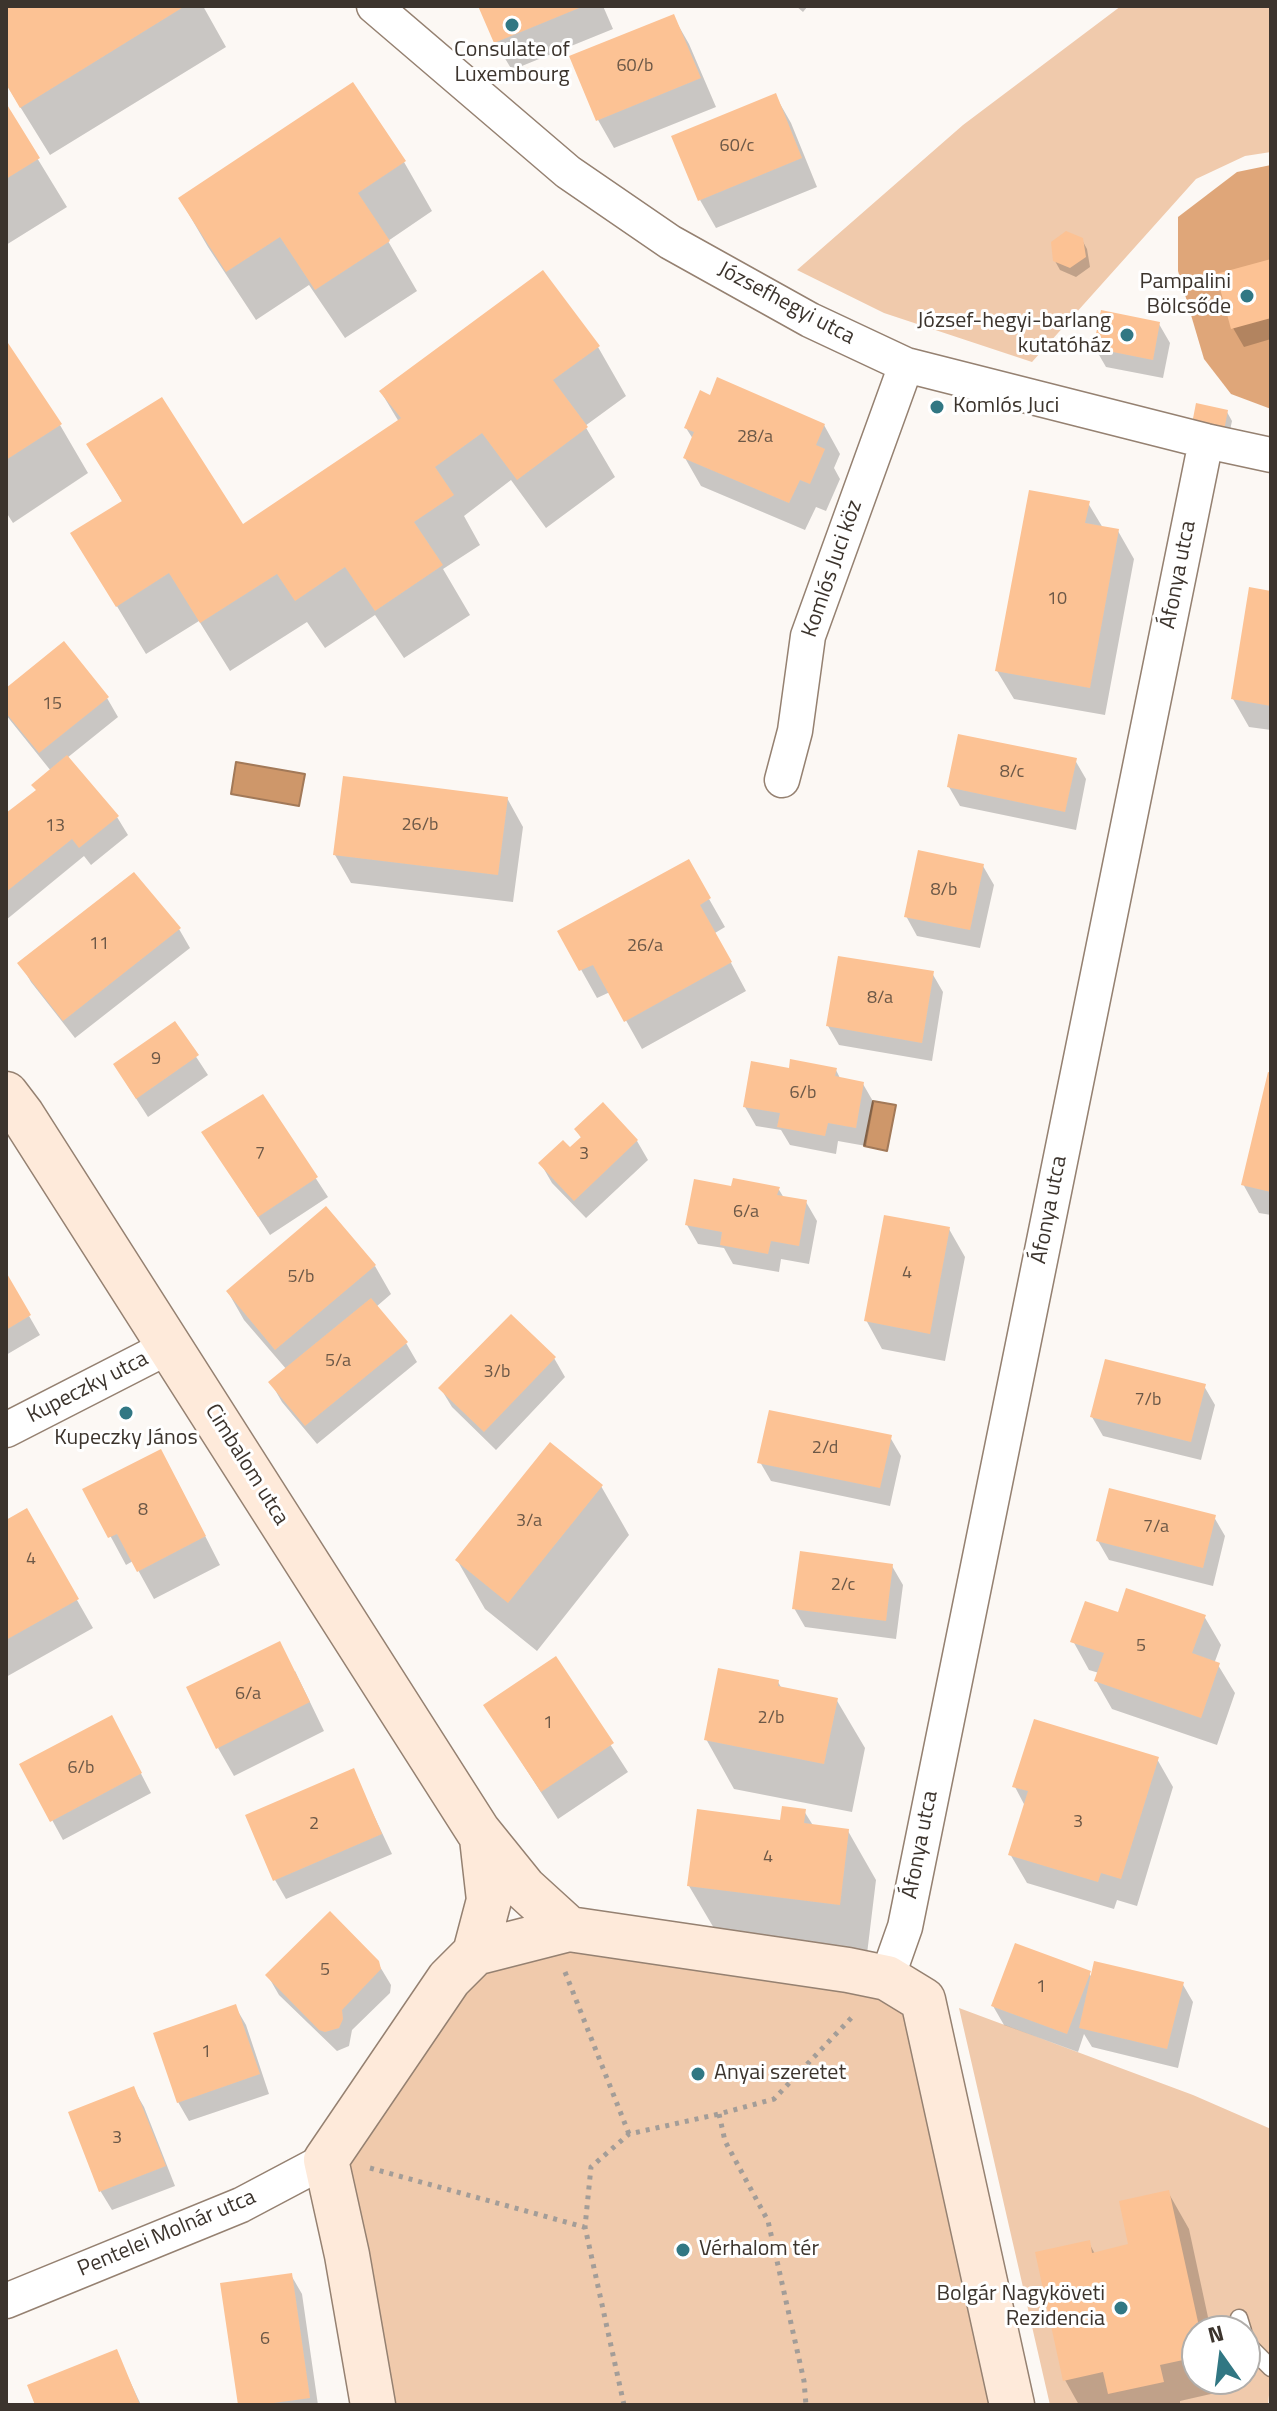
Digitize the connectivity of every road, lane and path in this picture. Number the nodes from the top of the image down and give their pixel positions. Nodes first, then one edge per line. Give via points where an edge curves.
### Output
1 (374, 6) edge
2 (906, 365) junction
3 (1206, 441) junction
4 (1271, 455) edge
5 (782, 780) dead end
6 (6, 1094) edge
7 (170, 1346) junction
8 (6, 1430) edge
9 (482, 1838) junction
10 (569, 1929) junction
11 (475, 1953) junction
12 (887, 1978) junction
13 (719, 2114) junction
14 (629, 2134) junction
15 (345, 2163) junction
16 (585, 2227) junction
17 (6, 2301) edge
18 (373, 2405) edge
19 (624, 2405) edge
20 (806, 2405) edge
21 (1012, 2405) edge

1 - 2 street, Józsefhegyi utca via 568,172 670,242 810,320
2 - 3 street, Józsefhegyi utca
2 - 5 street, Komlós Juci köz via 808,636 795,731
3 - 4 street, Józsefhegyi utca
3 - 12 street, Áfonya utca via 905,1927
6 - 7 street, Cimbalom utca
7 - 8 street, Kupeczky utca
7 - 9 street, Cimbalom utca
9 - 10 street, Cimbalom utca via 524,1888
9 - 11 street, Cimbalom utca via 489,1900
10 - 11 street
10 - 12 street
10 - 14 path via 560,1959
11 - 15 street via 449,1979
12 - 13 path via 774,2099
12 - 21 street via 923,2000
13 - 14 path
13 - 20 path via 725,2141 768,2221
14 - 16 path via 591,2167
15 - 16 path
15 - 17 street, Pentelei Molnár utca
15 - 18 street via 347,2255
16 - 19 path

